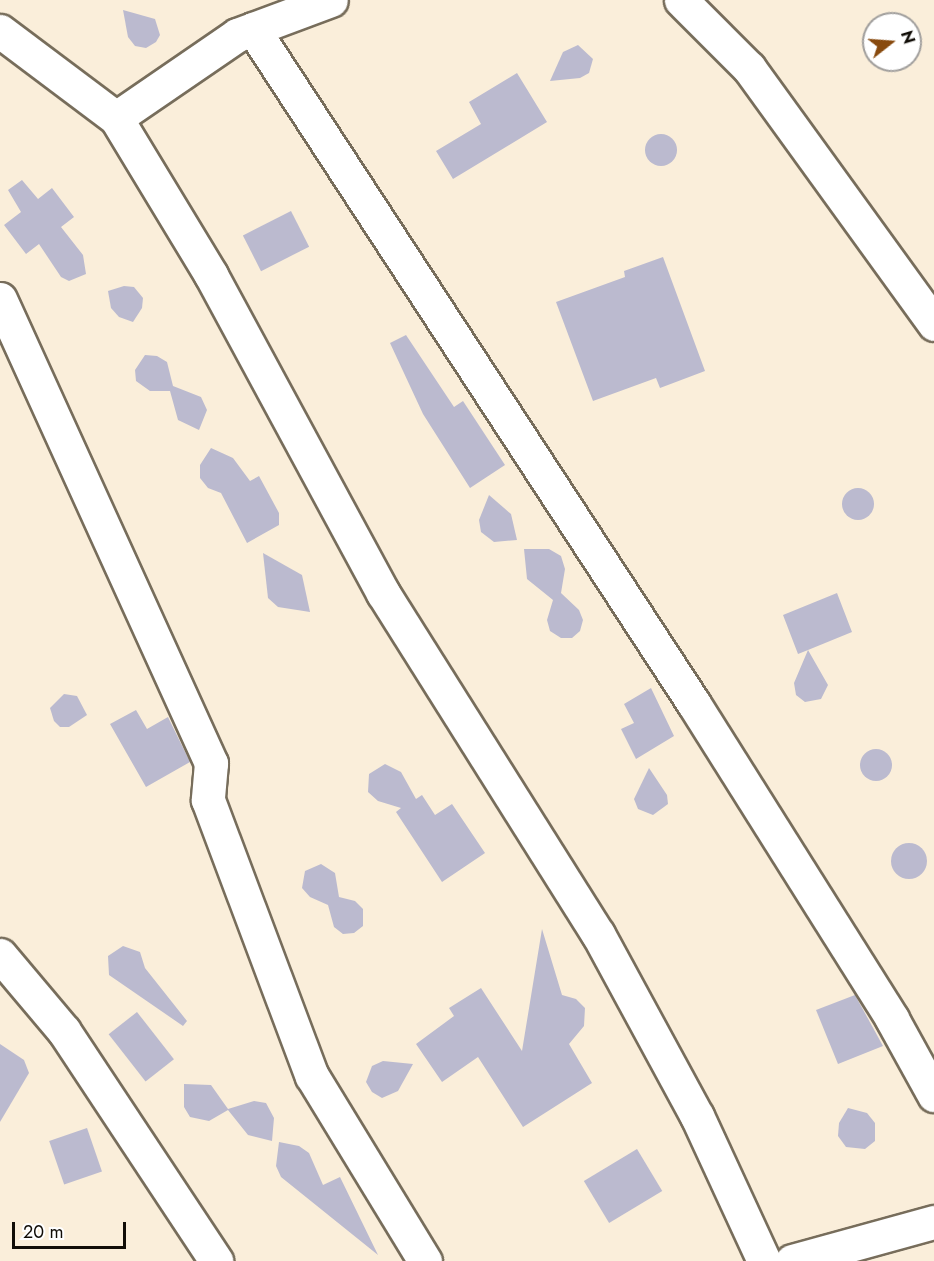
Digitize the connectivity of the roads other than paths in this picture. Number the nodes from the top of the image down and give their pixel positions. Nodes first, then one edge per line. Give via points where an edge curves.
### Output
1 (331, 0) edge
2 (681, 0) edge
3 (253, 29) junction
4 (0, 31) edge
5 (116, 118) junction
6 (0, 299) edge
7 (934, 324) edge
8 (0, 955) edge
9 (934, 1095) edge
10 (934, 1222) edge
11 (216, 1261) edge
12 (425, 1261) edge
13 (764, 1261) edge
14 (792, 1261) edge

1 - 3 street
2 - 7 street via 749,68
3 - 5 street via 237,34
3 - 9 street via 700,714 892,1019
4 - 5 street
5 - 13 street via 211,274 383,593 598,934 697,1116
6 - 12 street via 211,763 208,800 312,1076
8 - 11 street via 64,1031
10 - 14 street

